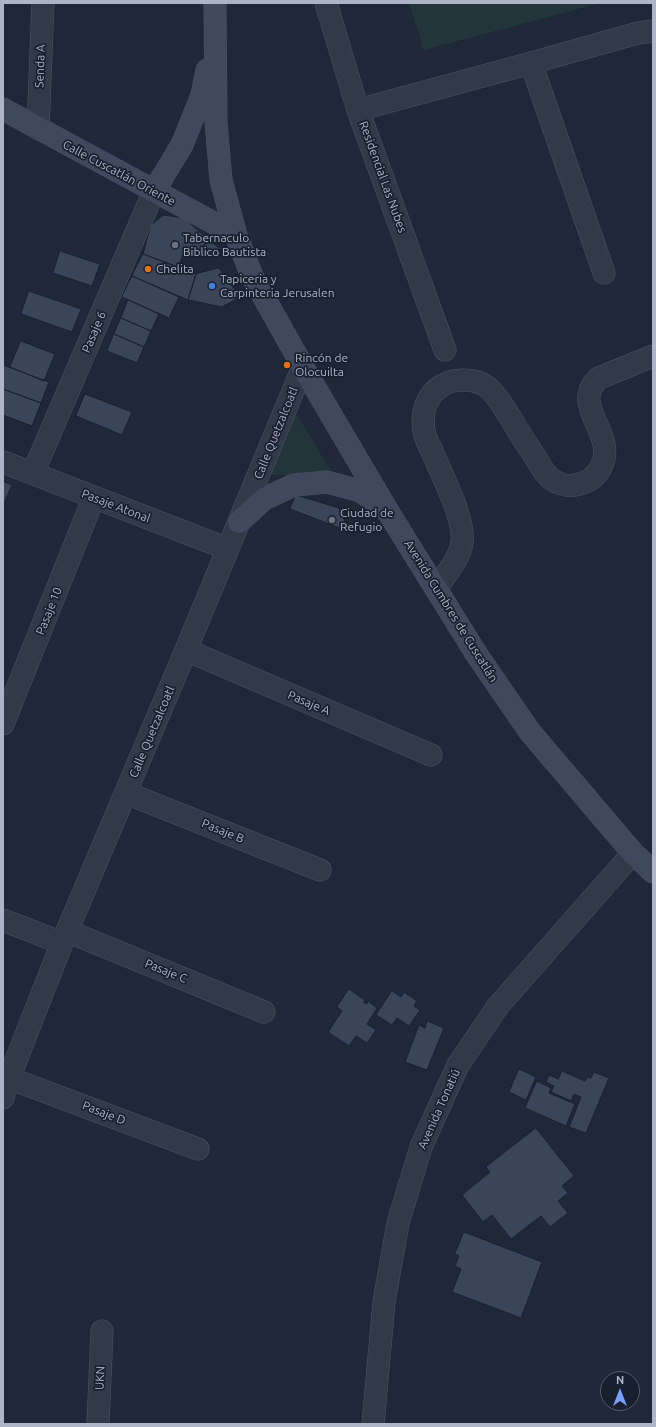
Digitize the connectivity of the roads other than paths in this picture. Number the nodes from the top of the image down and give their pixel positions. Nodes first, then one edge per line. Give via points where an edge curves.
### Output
1 (43, 3) edge
2 (215, 3) edge
3 (326, 3) edge
4 (653, 31) edge
5 (214, 36) junction
6 (531, 64) junction
7 (3, 109) edge
8 (358, 110) junction
9 (38, 129) junction
10 (154, 191) junction
11 (236, 235) junction
12 (604, 273) dead end
13 (445, 350) dead end
14 (653, 356) edge
15 (303, 367) junction
16 (3, 462) edge
17 (33, 473) junction
18 (94, 497) junction
19 (387, 510) junction
20 (239, 522) junction
21 (228, 549) junction
22 (436, 589) junction
23 (186, 650) junction
24 (3, 724) edge
25 (431, 755) dead end
26 (126, 793) junction
27 (633, 853) junction
28 (320, 870) dead end
29 (653, 872) edge
30 (3, 920) edge
31 (65, 937) junction
32 (264, 1012) dead end
33 (9, 1078) junction
34 (3, 1098) edge
35 (198, 1149) dead end
36 (102, 1331) dead end
37 (98, 1424) edge
38 (373, 1424) edge

1 - 9 street, Senda A
2 - 5 main road, Avenida Cumbres de Cuscatlán
3 - 8 street, Residencial Las Nubes
4 - 6 street
5 - 10 main road via 202,95 182,145
5 - 11 main road, Avenida Cumbres de Cuscatlán via 216,123 221,180
6 - 8 street
6 - 12 street
7 - 9 main road, Calle Cuscatlán Oriente
8 - 13 street, Residencial Las Nubes
9 - 10 main road, Calle Cuscatlán Oriente
10 - 11 main road, Calle Cuscatlán Oriente
10 - 17 street, Pasaje 6
11 - 15 main road, Avenida Cumbres de Cuscatlán via 252,276
14 - 22 street via 599,378 593,384 589,392 589,401 606,451 599,472 589,481 573,486 559,484 549,478 497,397 486,386 472,380 455,380 433,393 426,403 422,416 424,433 462,527 462,542 457,557
15 - 19 main road, Avenida Cumbres de Cuscatlán
15 - 20 street, Calle Quetzalcoatl
16 - 17 street, Pasaje Atonal
17 - 18 street, Pasaje Atonal
18 - 21 street, Pasaje Atonal
18 - 24 street, Pasaje 10
19 - 20 main road via 360,491 327,482 294,485 264,498
19 - 22 main road, Avenida Cumbres de Cuscatlán
20 - 21 street, Calle Quetzalcoatl
21 - 23 street, Calle Quetzalcoatl
22 - 27 main road, Avenida Cumbres de Cuscatlán via 530,732
23 - 25 street, Pasaje A
23 - 26 street, Calle Quetzalcoatl
26 - 28 street, Pasaje B
26 - 31 street, Calle Quetzalcoatl
27 - 29 main road, Avenida Cumbres de Cuscatlán
27 - 38 street, Avenida Tonatiú via 498,1006 458,1065 421,1148 398,1223 384,1302
30 - 31 street, Pasaje C
31 - 32 street, Pasaje C
31 - 33 street, Calle Quetzalcoatl
33 - 34 street, Calle Quetzalcoatl
33 - 35 street, Pasaje D
36 - 37 street, UKN

